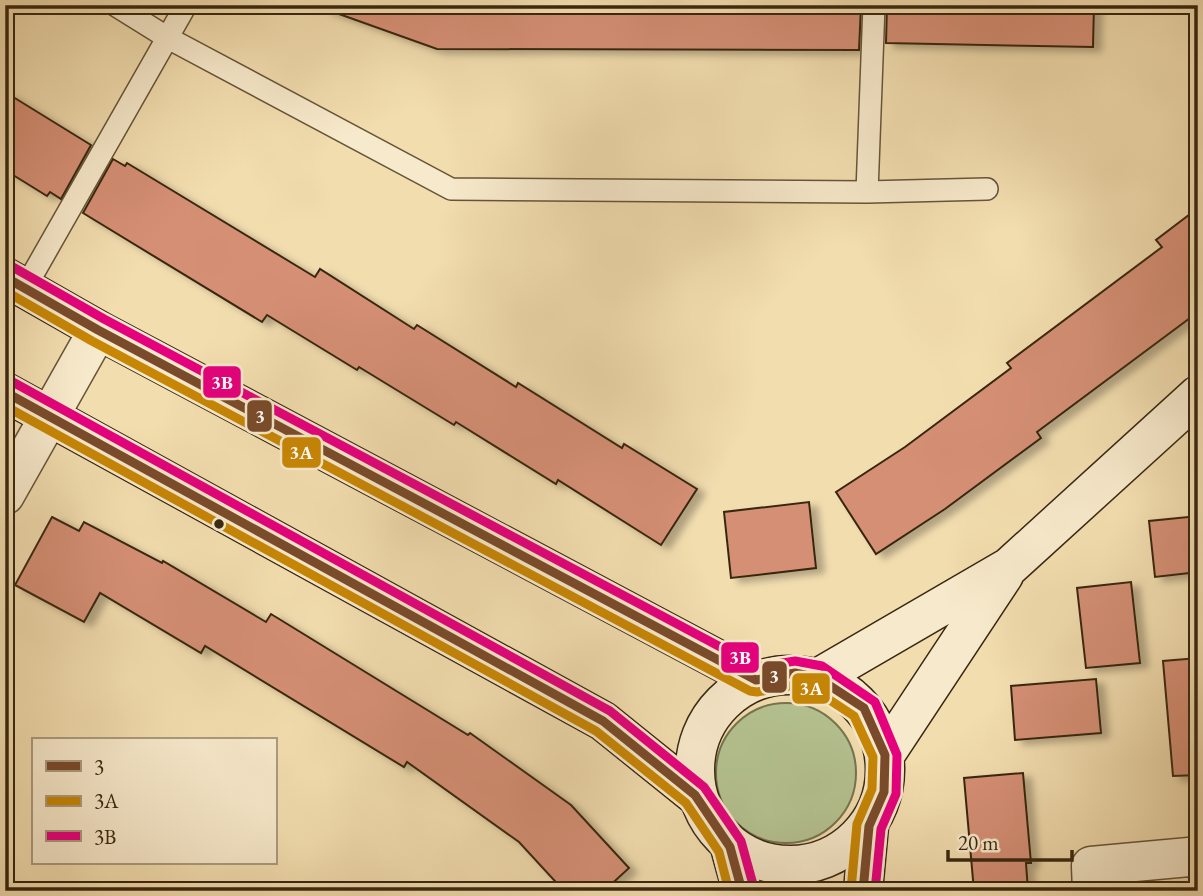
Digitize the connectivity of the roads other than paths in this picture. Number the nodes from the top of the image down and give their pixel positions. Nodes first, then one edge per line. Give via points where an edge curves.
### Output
1 (115, 5) edge
2 (186, 5) edge
3 (874, 5) edge
4 (168, 38) junction
5 (987, 189) dead end
6 (867, 192) junction
7 (15, 282) edge
8 (98, 330) junction
9 (5, 392) edge
10 (1198, 395) edge
11 (49, 416) junction
12 (5, 495) edge
13 (1009, 567) junction
14 (818, 678) junction
15 (756, 680) junction
16 (885, 755) junction
17 (695, 794) junction
18 (869, 826) junction
19 (730, 847) junction
20 (1198, 859) edge
21 (742, 891) edge
22 (863, 891) edge
23 (1092, 891) edge

1 - 4 lane
2 - 4 lane
3 - 6 lane
4 - 6 lane via 451,189
4 - 7 lane
5 - 6 lane
7 - 8 street
8 - 11 street
8 - 15 street
9 - 11 street
10 - 13 street
11 - 12 street
11 - 17 street via 603,721
13 - 14 street
13 - 16 street
14 - 15 street via 795,673
14 - 16 street via 864,708
15 - 17 street via 716,707 694,752
16 - 18 street via 884,792
17 - 19 street
18 - 19 street via 836,855 773,866
18 - 22 street
19 - 21 street
20 - 23 street via 1091,866

